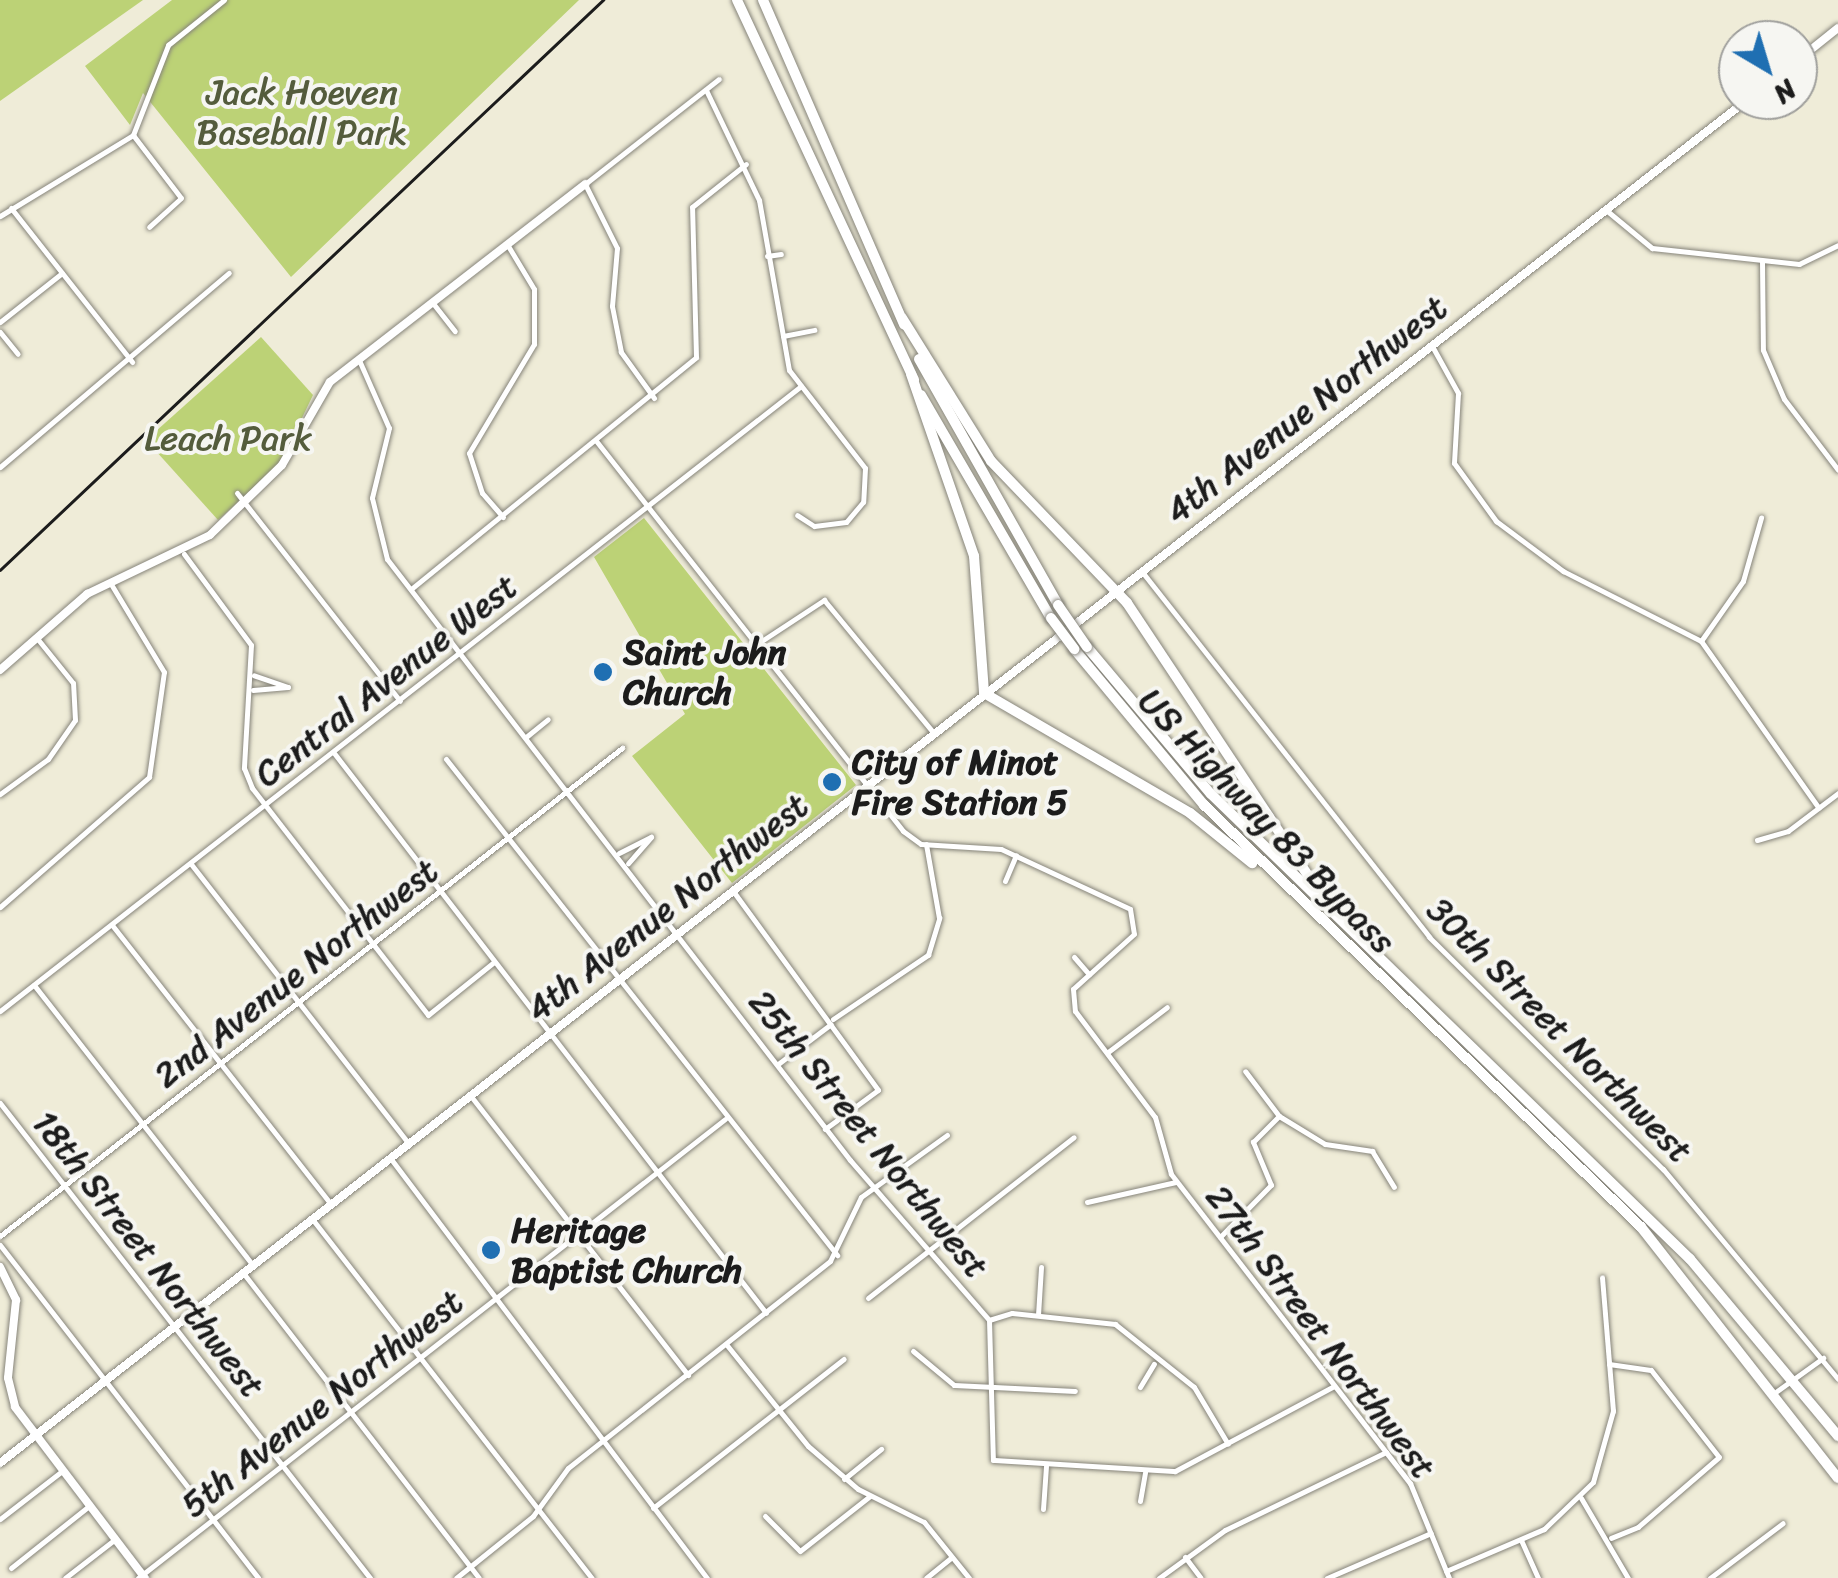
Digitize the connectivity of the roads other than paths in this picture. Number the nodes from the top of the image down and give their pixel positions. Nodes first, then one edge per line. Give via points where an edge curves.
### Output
1 (224, 0) edge
2 (737, 0) edge
3 (764, 0) edge
4 (1838, 28) edge
5 (1818, 44) edge
6 (718, 80) dead end
7 (706, 90) junction
8 (1721, 120) edge
9 (133, 135) junction
10 (746, 164) junction
11 (585, 184) junction
12 (11, 208) junction
13 (1606, 210) junction
14 (0, 216) edge
15 (148, 226) dead end
16 (507, 244) junction
17 (1838, 246) edge
18 (781, 254) dead end
19 (767, 256) junction
20 (1762, 261) junction
21 (62, 273) junction
22 (229, 273) dead end
23 (432, 302) junction
24 (902, 318) junction
25 (0, 322) edge
26 (814, 330) dead end
27 (455, 331) dead end
28 (0, 332) edge
29 (783, 336) junction
30 (1432, 346) junction
31 (18, 354) dead end
32 (359, 360) junction
33 (132, 362) junction
34 (911, 374) junction
35 (801, 386) junction
36 (654, 398) junction
37 (597, 442) junction
38 (0, 467) edge
39 (1838, 470) edge
40 (237, 493) dead end
41 (246, 501) junction
42 (648, 508) junction
43 (797, 515) dead end
44 (503, 518) junction
45 (1762, 518) dead end
46 (184, 554) junction
47 (1142, 570) junction
48 (110, 582) junction
49 (411, 589) junction
50 (1116, 590) junction
51 (36, 637) junction
52 (1701, 641) junction
53 (760, 642) junction
54 (460, 653) junction
55 (0, 670) edge
56 (254, 675) junction
57 (252, 690) junction
58 (984, 692) junction
59 (400, 701) junction
60 (548, 720) dead end
61 (933, 732) junction
62 (526, 737) junction
63 (622, 748) dead end
64 (334, 753) junction
65 (446, 759) dead end
66 (870, 784) junction
67 (569, 790) junction
68 (1838, 793) edge
69 (0, 794) edge
70 (266, 806) junction
71 (1819, 808) junction
72 (507, 838) junction
73 (1756, 840) dead end
74 (926, 844) junction
75 (619, 854) junction
76 (1016, 855) junction
77 (191, 864) junction
78 (627, 864) junction
79 (1005, 881) dead end
80 (732, 890) junction
81 (439, 892) junction
82 (0, 907) edge
83 (112, 924) junction
84 (1330, 928) junction
85 (1352, 932) junction
86 (678, 933) junction
87 (372, 944) junction
88 (1074, 957) dead end
89 (494, 962) junction
90 (1089, 974) junction
91 (617, 980) junction
92 (34, 985) junction
93 (299, 1002) junction
94 (1167, 1007) dead end
95 (0, 1012) edge
96 (832, 1021) junction
97 (550, 1034) junction
98 (1108, 1052) junction
99 (221, 1063) junction
100 (778, 1064) junction
101 (1245, 1071) dead end
102 (470, 1095) junction
103 (0, 1103) edge
104 (1279, 1116) junction
105 (725, 1119) junction
106 (142, 1125) junction
107 (825, 1129) junction
108 (947, 1135) dead end
109 (1074, 1137) dead end
110 (408, 1143) junction
111 (390, 1157) junction
112 (658, 1172) junction
113 (1176, 1182) junction
114 (64, 1186) junction
115 (1394, 1187) dead end
116 (876, 1192) junction
117 (1087, 1202) dead end
118 (330, 1203) junction
119 (311, 1218) junction
120 (578, 1234) junction
121 (0, 1236) edge
122 (1220, 1237) junction
123 (0, 1245) edge
124 (930, 1250) junction
125 (837, 1254) junction
126 (252, 1264) junction
127 (0, 1267) edge
128 (1041, 1268) dead end
129 (242, 1272) junction
130 (1602, 1276) dead end
131 (500, 1296) junction
132 (868, 1298) dead end
133 (766, 1313) junction
134 (1038, 1315) junction
135 (989, 1320) junction
136 (174, 1326) junction
137 (726, 1344) junction
138 (913, 1351) dead end
139 (1823, 1358) junction
140 (422, 1359) junction
141 (844, 1359) dead end
142 (1154, 1364) junction
143 (1609, 1364) junction
144 (688, 1375) junction
145 (1793, 1378) junction
146 (1838, 1379) edge
147 (104, 1381) junction
148 (1140, 1386) dead end
149 (1334, 1386) junction
150 (996, 1388) junction
151 (1075, 1391) dead end
152 (1777, 1391) junction
153 (354, 1411) junction
154 (777, 1411) junction
155 (33, 1436) junction
156 (609, 1436) junction
157 (1838, 1436) edge
158 (1228, 1445) junction
159 (880, 1449) dead end
160 (1386, 1452) junction
161 (0, 1462) edge
162 (282, 1466) junction
163 (1046, 1466) junction
164 (62, 1471) junction
165 (1145, 1472) junction
166 (1838, 1478) edge
167 (844, 1479) junction
168 (870, 1496) junction
169 (1582, 1498) junction
170 (1140, 1501) dead end
171 (89, 1506) junction
172 (653, 1508) junction
173 (1043, 1509) dead end
174 (539, 1510) junction
175 (765, 1516) dead end
176 (0, 1519) edge
177 (213, 1519) junction
178 (1783, 1522) dead end
179 (1431, 1533) junction
180 (1611, 1538) junction
181 (1521, 1539) junction
182 (115, 1540) junction
183 (952, 1557) junction
184 (1185, 1557) junction
185 (471, 1566) junction
186 (11, 1568) dead end
187 (1350, 1568) junction
188 (1448, 1574) edge
189 (142, 1577) edge
190 (65, 1578) edge
191 (258, 1578) edge
192 (370, 1578) edge
193 (456, 1578) edge
194 (480, 1578) edge
195 (592, 1578) edge
196 (707, 1578) edge
197 (926, 1578) edge
198 (969, 1578) edge
199 (1159, 1578) edge
200 (1201, 1578) edge
201 (1326, 1578) edge
202 (1355, 1578) edge
203 (1538, 1578) edge
204 (1628, 1578) edge
205 (1710, 1578) edge

1 - 9 street via 168,45
2 - 34 highway, US Highway 83 Bypass
3 - 24 highway, US Highway 83 Bypass
4 - 5 street
6 - 7 street
7 - 10 street
7 - 11 street
8 - 13 street, 4th Avenue Northwest
9 - 12 street
9 - 15 street via 180,198
10 - 19 street
10 - 36 street via 692,208 696,358
11 - 16 street
11 - 36 street via 618,248 612,306 621,352
12 - 14 street
12 - 21 street
13 - 20 street via 1652,248
13 - 30 street, 4th Avenue Northwest
16 - 23 street
16 - 44 street via 534,289 534,344 469,453 482,493
17 - 20 street via 1808,262
18 - 19 street
19 - 29 street
20 - 39 street via 1762,350 1784,400
21 - 25 street
21 - 33 street
22 - 33 street
23 - 27 street
23 - 32 street
24 - 50 highway via 991,462
24 - 85 highway, US Highway 83 Bypass, bridge via 957,438 1087,648 1211,794
26 - 29 street
28 - 31 street
29 - 35 street
30 - 47 street, 4th Avenue Northwest
30 - 52 street via 1458,393 1454,463 1496,521 1563,571
32 - 41 street via 314,400 282,465
32 - 49 street, 25th Street Northwest via 389,428 372,519
33 - 38 street
34 - 58 highway via 974,556
34 - 84 highway, US Highway 83 Bypass, bridge via 1074,650 1204,804
35 - 42 street, Central Avenue West
35 - 43 street via 867,482 860,508 840,524 814,526
36 - 37 street
37 - 42 street
37 - 44 street
40 - 41 street
41 - 46 street
41 - 59 street
42 - 53 street
42 - 54 street, Central Avenue West
44 - 49 street
45 - 52 street via 1744,581
46 - 48 street
46 - 56 street via 251,645
47 - 50 street, 4th Avenue Northwest
47 - 139 street, 30th Street Northwest via 1429,937 1663,1169
48 - 51 street
48 - 82 street via 164,672 149,777
49 - 54 street, 25th Street Northwest
50 - 58 street, 4th Avenue Northwest
50 - 85 highway via 1292,859
51 - 55 street
51 - 69 street via 72,683 75,720 48,758
52 - 71 street
53 - 61 street via 812,601 829,605
53 - 66 street
54 - 59 street, Central Avenue West
54 - 62 street, 25th Street Northwest
56 - 57 street
56 - 57 street via 288,686
57 - 70 street via 244,768
58 - 61 street, 4th Avenue Northwest
58 - 84 highway via 1202,820
59 - 64 street, Central Avenue West
60 - 62 street
61 - 66 street, 4th Avenue Northwest
62 - 67 street, 25th Street Northwest
63 - 67 street, 2nd Avenue Northwest
64 - 70 street, Central Avenue West
64 - 81 street
65 - 72 street
66 - 74 street via 904,831
66 - 80 street, 4th Avenue Northwest
67 - 72 street, 2nd Avenue Northwest
67 - 75 street, 25th Street Northwest
68 - 71 street
70 - 77 street, Central Avenue West
70 - 87 street
71 - 73 street
72 - 81 street, 2nd Avenue Northwest
72 - 91 street
74 - 76 street
74 - 96 street via 939,918 928,955
75 - 78 street, 25th Street Northwest
75 - 78 street via 651,837
76 - 79 street
76 - 90 street via 1124,902 1134,934
77 - 83 street, Central Avenue West
77 - 93 street
78 - 86 street, 25th Street Northwest
80 - 86 street, 4th Avenue Northwest
80 - 96 street
81 - 87 street, 2nd Avenue Northwest
81 - 89 street
83 - 92 street, Central Avenue West
83 - 99 street
84 - 152 highway, US Highway 83 Bypass via 1640,1227
85 - 145 highway, US Highway 83 Bypass via 1666,1234
86 - 91 street, 4th Avenue Northwest
86 - 100 street, 25th Street Northwest
87 - 89 street via 428,1015
87 - 93 street, 2nd Avenue Northwest
88 - 90 street
89 - 97 street
90 - 98 street, 27th Street Northwest via 1071,1002
91 - 97 street, 4th Avenue Northwest
91 - 105 street
92 - 95 street, Central Avenue West
92 - 106 street
93 - 99 street, 2nd Avenue Northwest
93 - 110 street
94 - 98 street
96 - 100 street
96 - 107 street via 878,1090
97 - 102 street, 4th Avenue Northwest
97 - 112 street
98 - 113 street, 27th Street Northwest via 1155,1117
99 - 106 street, 2nd Avenue Northwest
99 - 118 street
100 - 107 street, 25th Street Northwest
101 - 104 street
102 - 110 street, 4th Avenue Northwest
102 - 120 street
103 - 114 street, 18th Street Northwest
104 - 115 street via 1325,1144 1372,1152
104 - 122 street via 1253,1142 1271,1184
105 - 112 street, 5th Avenue Northwest
105 - 125 street
106 - 114 street, 2nd Avenue Northwest
106 - 126 street
107 - 116 street, 25th Street Northwest
108 - 116 street
109 - 124 street
110 - 111 street, 4th Avenue Northwest
111 - 118 street, 4th Avenue Northwest
111 - 131 street
112 - 120 street, 5th Avenue Northwest
112 - 133 street
113 - 117 street
113 - 122 street, 27th Street Northwest
114 - 121 street, 2nd Avenue Northwest
114 - 136 street, 18th Street Northwest
116 - 124 street, 25th Street Northwest
116 - 125 street via 861,1198
118 - 119 street, 4th Avenue Northwest
119 - 126 street, 4th Avenue Northwest
119 - 140 street
120 - 131 street, 5th Avenue Northwest
120 - 144 street
122 - 149 street, 27th Street Northwest
123 - 147 street
124 - 132 street
124 - 135 street, 25th Street Northwest
125 - 133 street
126 - 129 street, 4th Avenue Northwest
127 - 155 street via 16,1300 8,1378
128 - 134 street
129 - 136 street, 4th Avenue Northwest
129 - 153 street
130 - 143 street
131 - 140 street, 5th Avenue Northwest
131 - 156 street
133 - 137 street
134 - 135 street
134 - 142 street via 1115,1324
135 - 150 street, 25th Street Northwest
136 - 147 street, 4th Avenue Northwest
136 - 162 street, 18th Street Northwest
137 - 144 street
137 - 154 street
138 - 150 street via 949,1384
139 - 145 street
139 - 146 street, 30th Street Northwest
140 - 153 street, 5th Avenue Northwest
140 - 174 street
141 - 154 street
142 - 148 street
142 - 158 street via 1194,1387
143 - 169 street via 1610,1438
143 - 180 street via 1651,1370 1719,1457 1638,1527
144 - 156 street
145 - 152 street
145 - 157 highway, US Highway 83 Bypass
147 - 155 street, 4th Avenue Northwest
147 - 177 street
149 - 158 street
149 - 160 street, 27th Street Northwest
150 - 151 street
150 - 163 street, 25th Street Northwest via 993,1460
152 - 166 highway, US Highway 83 Bypass
153 - 162 street, 5th Avenue Northwest
153 - 185 street
154 - 167 street
154 - 172 street
155 - 161 street, 4th Avenue Northwest
155 - 164 street
156 - 172 street
156 - 174 street via 568,1468
158 - 165 street via 1176,1471
159 - 167 street
160 - 179 street, 27th Street Northwest
160 - 184 street
162 - 177 street, 5th Avenue Northwest
162 - 192 street, 18th Street Northwest
163 - 165 street
163 - 173 street
164 - 171 street
164 - 176 street
165 - 170 street
167 - 168 street
168 - 175 street via 800,1550
168 - 183 street via 924,1522
169 - 180 street
169 - 181 street
171 - 182 street
171 - 186 street
172 - 196 street
174 - 185 street
174 - 195 street
177 - 189 street, 5th Avenue Northwest
177 - 191 street
178 - 205 street
179 - 187 street
179 - 188 street, 27th Street Northwest
180 - 204 street
181 - 188 street
181 - 203 street
182 - 189 street
182 - 190 street
183 - 197 street
183 - 198 street
184 - 199 street
184 - 200 street
185 - 193 street
185 - 194 street
187 - 201 street
187 - 202 street

